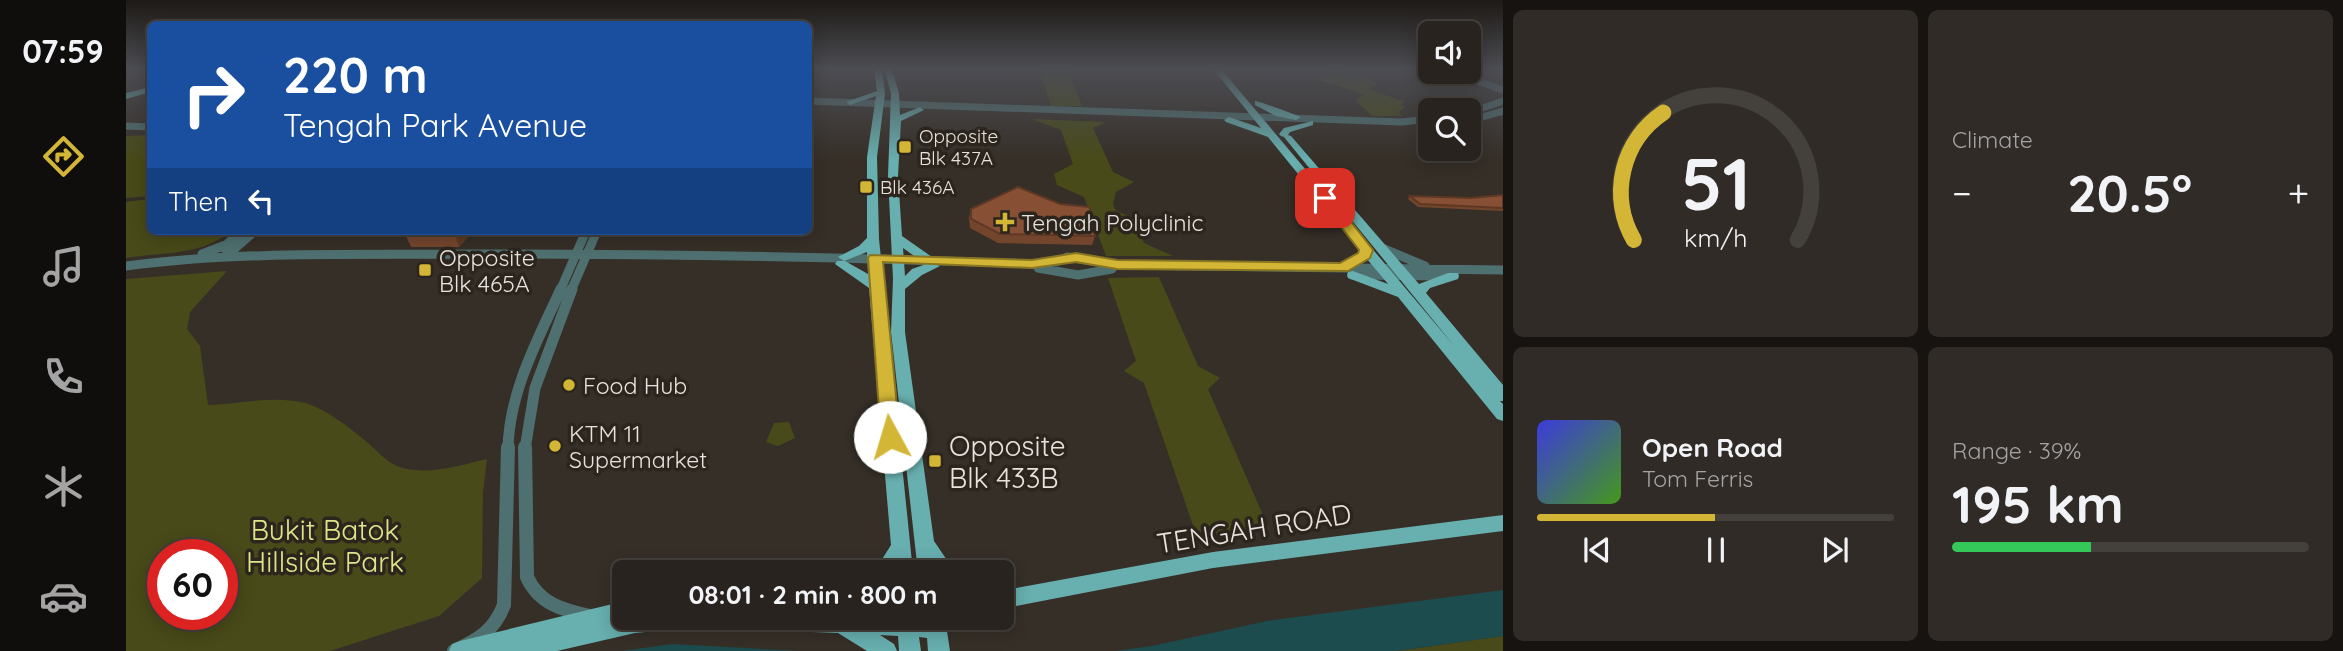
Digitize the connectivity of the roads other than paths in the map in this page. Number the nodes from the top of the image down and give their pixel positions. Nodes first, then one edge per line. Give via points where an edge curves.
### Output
1 (894, 99) edge
2 (1247, 99) edge
3 (1249, 99) edge
4 (812, 101) edge
5 (880, 101) junction
6 (1503, 102) edge
7 (853, 105) junction
8 (1253, 105) junction
9 (895, 106) junction
10 (812, 107) edge
11 (917, 107) junction
12 (1481, 109) edge
13 (1503, 111) edge
14 (1219, 115) junction
15 (1296, 117) junction
16 (1481, 117) edge
17 (1266, 119) junction
18 (1229, 120) junction
19 (1418, 120) edge
20 (877, 121) junction
21 (1310, 123) junction
22 (1418, 125) edge
23 (126, 126) edge
24 (147, 129) edge
25 (147, 130) edge
26 (126, 133) edge
27 (1280, 136) junction
28 (874, 139) junction
29 (895, 139) junction
30 (872, 176) junction
31 (893, 176) junction
32 (244, 235) edge
33 (585, 235) edge
34 (594, 235) edge
35 (874, 237) junction
36 (897, 238) junction
37 (229, 244) junction
38 (1380, 246) junction
39 (1366, 250) junction
40 (252, 256) junction
41 (178, 259) junction
42 (579, 259) junction
43 (215, 260) junction
44 (843, 260) junction
45 (875, 261) junction
46 (1059, 261) junction
47 (898, 262) junction
48 (931, 263) junction
49 (126, 266) edge
50 (1436, 269) junction
51 (1503, 270) edge
52 (1064, 271) junction
53 (1348, 272) junction
54 (1393, 272) junction
55 (126, 273) edge
56 (1453, 276) junction
57 (1503, 276) edge
58 (877, 288) junction
59 (899, 288) junction
60 (1413, 295) junction
61 (1503, 396) edge
62 (1503, 415) edge
63 (529, 421) junction
64 (512, 423) junction
65 (1503, 523) edge
66 (922, 534) junction
67 (901, 546) junction
68 (892, 560) edge
69 (902, 560) edge
70 (926, 560) edge
71 (935, 560) edge
72 (1014, 596) edge
73 (612, 614) edge
74 (596, 617) junction
75 (612, 628) edge
76 (851, 630) edge
77 (908, 630) edge
78 (936, 630) edge
79 (454, 651) edge
80 (460, 651) edge
81 (512, 651) edge
82 (886, 651) edge
83 (909, 651) edge
84 (939, 651) edge

1 - 9 main road
2 - 8 main road
3 - 8 main road
4 - 7 street
5 - 7 main road
5 - 7 street
5 - 9 street
5 - 20 main road
6 - 12 street
7 - 10 street
7 - 20 main road
8 - 14 main road
8 - 15 main road
8 - 17 main road
9 - 11 main road
9 - 11 main road
9 - 29 main road
11 - 14 street
11 - 18 street
13 - 16 street
14 - 17 street
15 - 17 street
15 - 19 street
17 - 18 street
17 - 21 street
17 - 27 main road
18 - 27 main road
20 - 28 main road
21 - 22 street
21 - 27 main road
23 - 24 street
25 - 26 street
27 - 38 main road
27 - 39 main road
28 - 29 main road
28 - 30 main road
29 - 31 main road
30 - 31 main road
30 - 35 main road
31 - 36 main road
32 - 37 street
32 - 40 street via 245,250
32 - 43 street
33 - 42 street
34 - 42 street
35 - 44 main road
35 - 45 main road
36 - 47 main road
36 - 48 main road
37 - 41 street
37 - 43 street
38 - 50 street
38 - 54 main road
39 - 53 main road
39 - 54 main road
40 - 42 street
40 - 43 street
41 - 43 street
41 - 49 street
42 - 43 street
42 - 44 street
42 - 63 street via 540,369
42 - 64 street via 527,365
43 - 55 street
44 - 45 street
44 - 58 main road
45 - 47 street
45 - 58 main road
46 - 48 street
46 - 52 street
46 - 53 street via 1076,257 1117,265
47 - 48 street
47 - 59 main road
48 - 52 street
48 - 59 main road
50 - 51 street
50 - 54 street
52 - 53 street via 1078,275 1118,269
53 - 54 street
53 - 60 main road
54 - 56 street
54 - 60 main road
56 - 57 street
56 - 60 main road via 1425,285
58 - 67 main road
59 - 66 main road via 902,371
60 - 61 main road
60 - 62 main road
63 - 64 street via 519,427
63 - 74 street via 524,504 530,587 553,606
64 - 79 street via 504,605 498,623 484,638
65 - 72 main road, TENGAH ROAD via 1213,560
66 - 70 main road
66 - 71 main road
67 - 68 main road
67 - 69 main road
73 - 74 main road
74 - 80 main road
75 - 81 main road
76 - 82 main road
77 - 83 main road
78 - 84 main road

